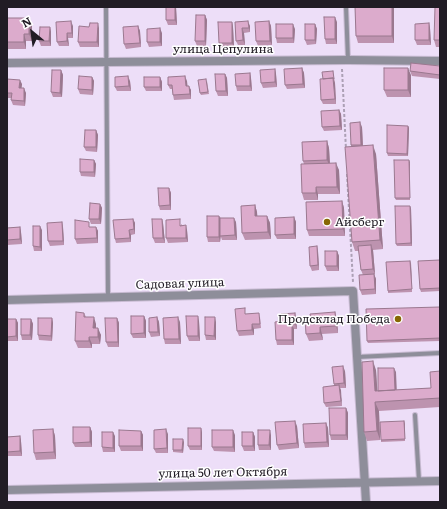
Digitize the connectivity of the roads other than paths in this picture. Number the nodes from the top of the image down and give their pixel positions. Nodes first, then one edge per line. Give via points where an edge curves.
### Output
1 (106, 7) edge
2 (346, 7) edge
3 (345, 60) junction
4 (440, 61) edge
5 (107, 62) junction
6 (7, 63) edge
7 (108, 297) junction
8 (7, 300) edge
9 (440, 353) edge
10 (357, 357) junction
11 (415, 415) dead end
12 (440, 481) edge
13 (365, 482) junction
14 (419, 482) junction
15 (7, 490) edge
16 (366, 502) edge

1 - 5 lane
2 - 3 lane
3 - 4 street, улица Цепулина
3 - 5 street, улица Цепулина
5 - 6 street, улица Цепулина
5 - 7 lane
7 - 8 street, Садовая улица
7 - 10 street, Садовая улица via 354,291
9 - 10 lane
10 - 13 street
11 - 14 lane
12 - 14 street, улица 50 лет Октября
13 - 14 street, улица 50 лет Октября
13 - 15 street, улица 50 лет Октября
13 - 16 street

